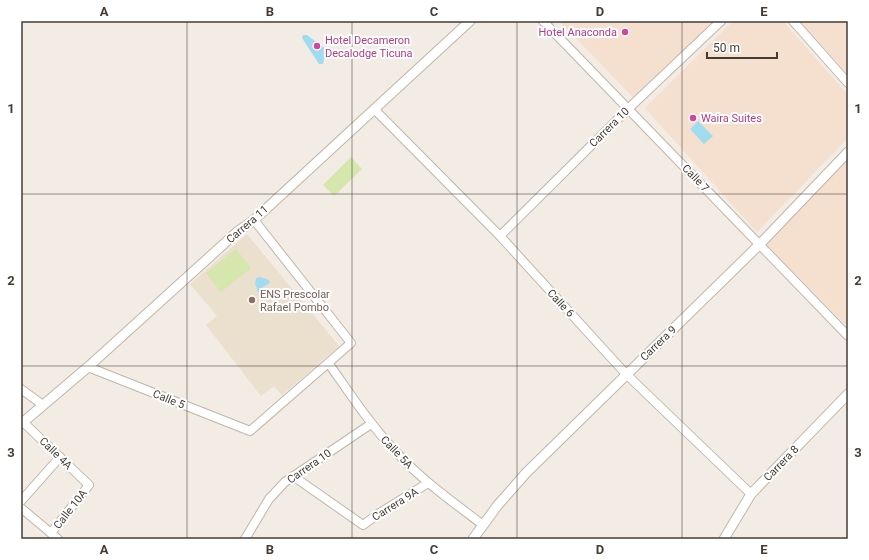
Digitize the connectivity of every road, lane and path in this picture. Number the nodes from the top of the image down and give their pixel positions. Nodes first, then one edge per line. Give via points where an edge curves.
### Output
1 (470, 21) edge
2 (543, 21) edge
3 (721, 21) edge
4 (793, 21) edge
5 (848, 82) edge
6 (629, 108) junction
7 (374, 110) junction
8 (848, 152) edge
9 (254, 220) junction
10 (500, 236) junction
11 (760, 244) junction
12 (848, 336) edge
13 (329, 364) junction
14 (88, 367) junction
15 (626, 374) junction
16 (21, 389) edge
17 (848, 394) edge
18 (43, 405) junction
19 (22, 423) edge
20 (371, 424) junction
21 (60, 457) junction
22 (293, 476) junction
23 (428, 483) junction
24 (89, 485) joint
25 (751, 494) junction
26 (21, 501) edge
27 (21, 508) edge
28 (483, 524) junction
29 (51, 533) junction
30 (58, 539) edge
31 (246, 539) edge
32 (473, 539) edge
33 (724, 539) edge

1 - 7 street, Carrera 11
2 - 6 street, Calle 7
3 - 6 street, Carrera 10
4 - 5 street
6 - 10 street, Carrera 10
6 - 11 street, Calle 7
7 - 9 street, Carrera 11
7 - 10 street, Calle 6
8 - 11 street, Carrera 9
9 - 13 street via 351,343
9 - 14 street, Carrera 11 via 237,232
10 - 15 street, Calle 6
11 - 12 street, Calle 7
11 - 15 street, Carrera 9
13 - 14 street, Calle 5 via 250,431
13 - 20 street, Calle 5A
14 - 18 street, Carrera 11
15 - 25 street, Calle 6
15 - 28 street, Carrera 9 via 526,472
16 - 18 street
17 - 25 street, Carrera 8
18 - 19 street, Carrera 11
19 - 21 street, Calle 4A
20 - 22 street, Carrera 10
20 - 23 street, Calle 5A via 398,455
21 - 24 street, Calle 4A
21 - 26 street
22 - 23 street, Carrera 9A via 363,525
22 - 31 street, Carrera 10 via 269,499
23 - 28 street, Calle 5A
24 - 29 street, Calle 10A
25 - 33 street, Carrera 8
27 - 29 street
28 - 32 street, Carrera 9
29 - 30 street

